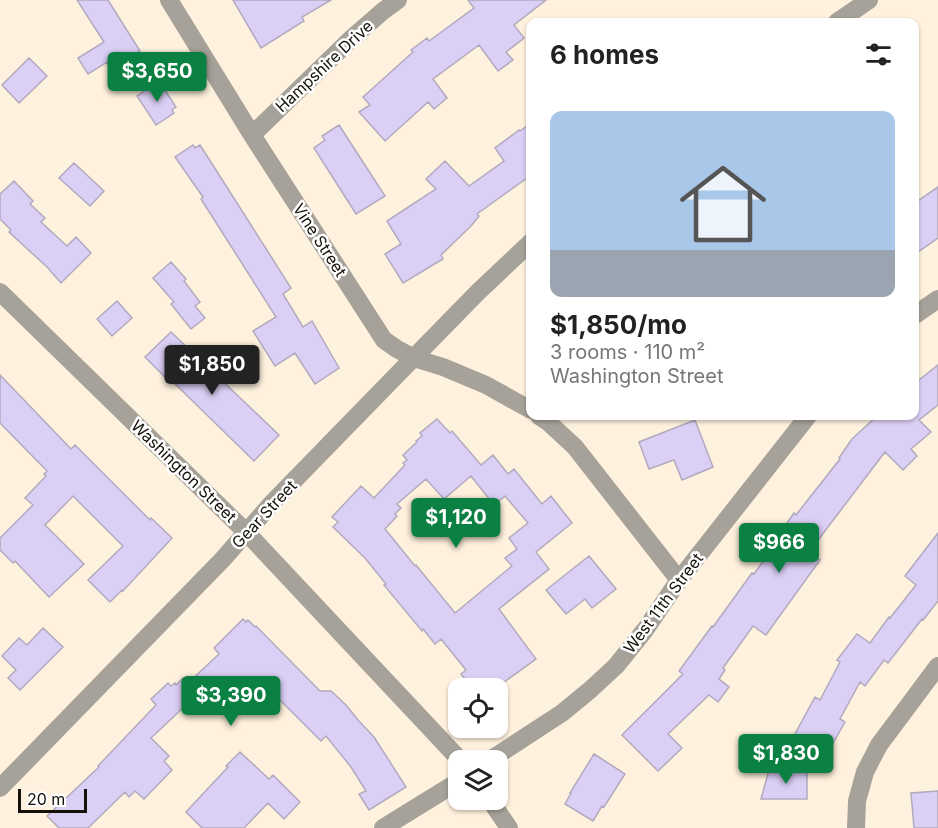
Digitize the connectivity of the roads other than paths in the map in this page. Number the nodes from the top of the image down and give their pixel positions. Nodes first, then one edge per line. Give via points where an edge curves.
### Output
1 (169, 0) edge
2 (398, 0) edge
3 (869, 0) edge
4 (843, 18) edge
5 (252, 135) junction
6 (526, 247) edge
7 (0, 292) edge
8 (938, 299) edge
9 (919, 312) edge
10 (414, 358) junction
11 (526, 407) edge
12 (545, 420) edge
13 (805, 420) edge
14 (246, 532) junction
15 (679, 580) junction
16 (938, 666) edge
17 (451, 750) edge
18 (505, 750) edge
19 (0, 788) edge
20 (448, 788) edge
21 (496, 810) edge
22 (383, 828) edge
23 (508, 828) edge
24 (856, 828) edge

1 - 5 street, Vine Street
2 - 5 street, Hampshire Drive via 352,38
3 - 4 street
5 - 10 street, Vine Street via 384,340
6 - 10 street, Gear Street
7 - 14 street, Washington Street
8 - 9 street
10 - 11 street, Vine Street via 486,385
10 - 14 street, Gear Street
12 - 15 street via 575,447
13 - 15 street, West 11th Street
14 - 17 street, Washington Street
14 - 19 street, Gear Street
15 - 18 street, West 11th Street via 616,666 562,713
16 - 24 street via 879,745 865,772 857,801
20 - 22 street
21 - 23 street

